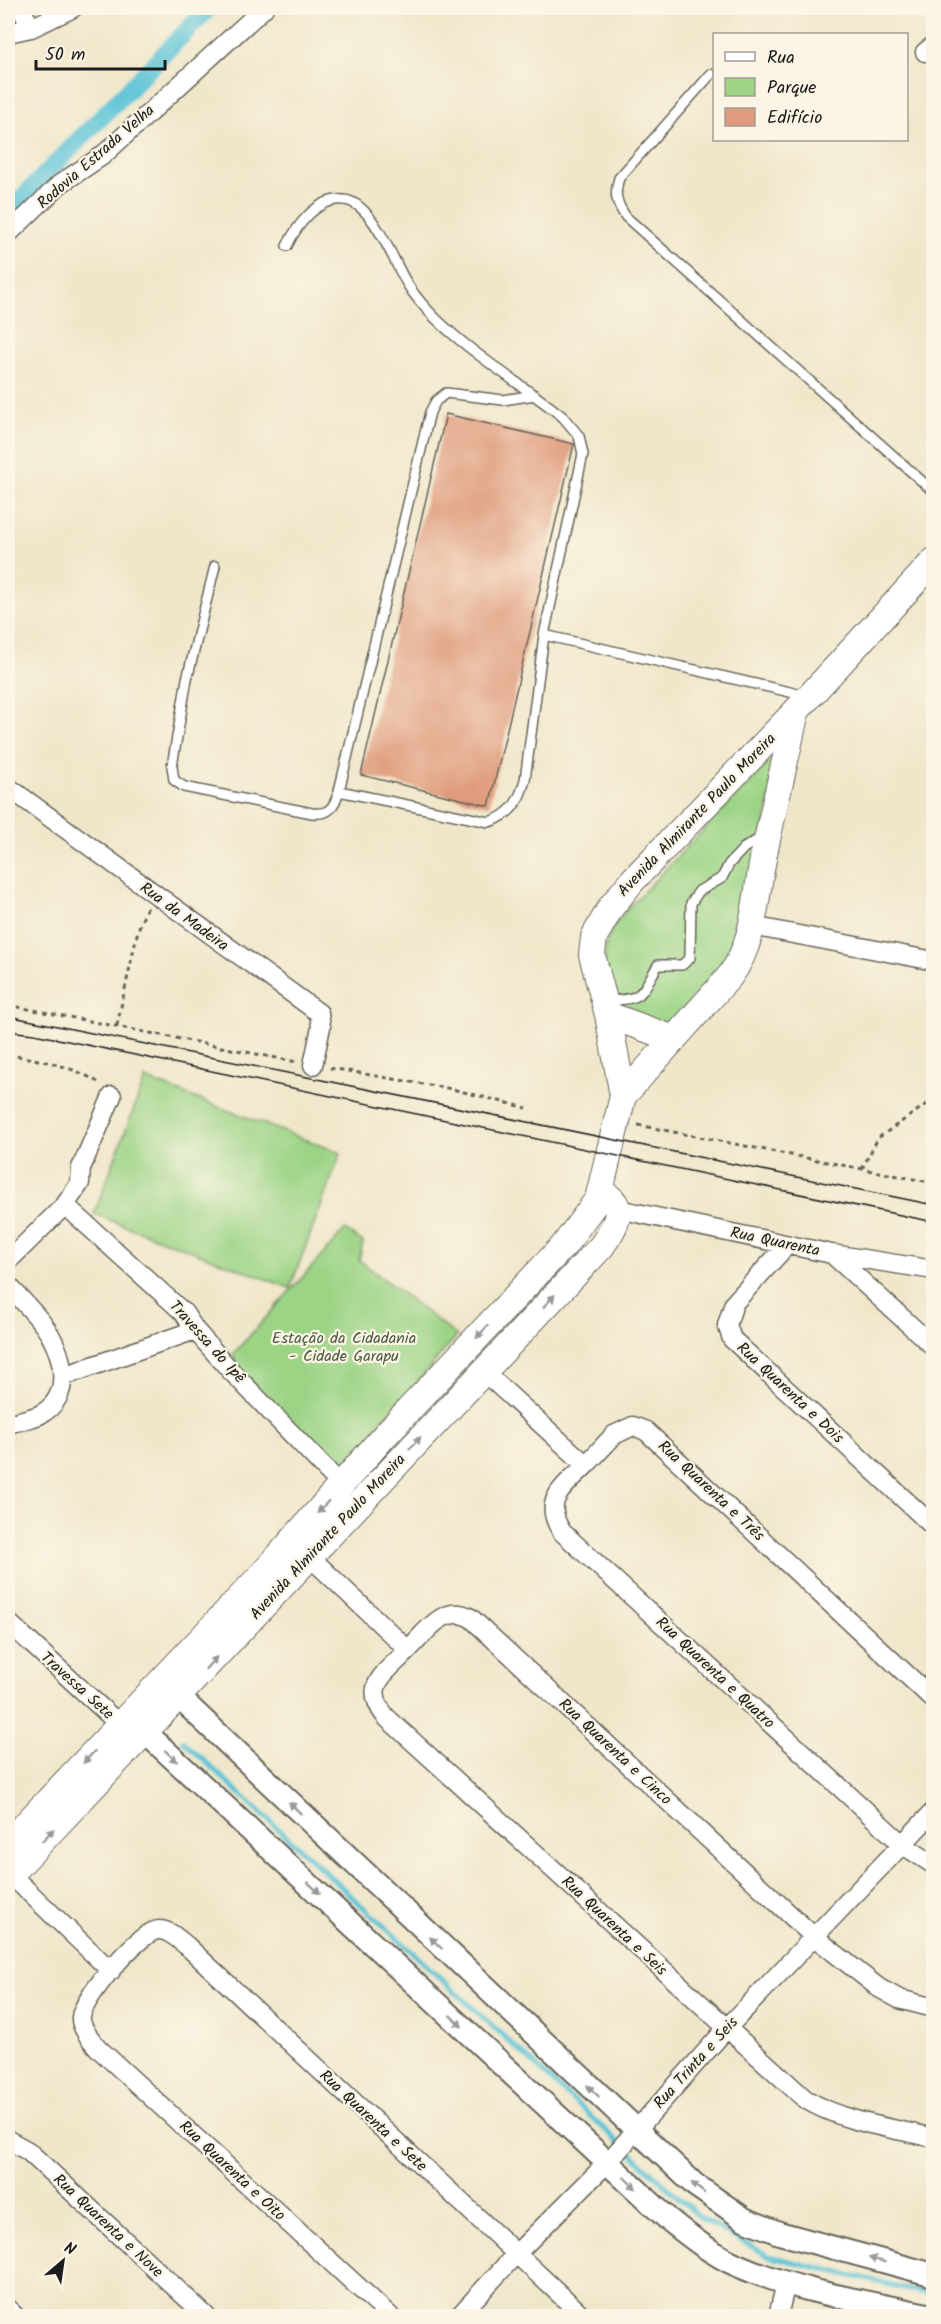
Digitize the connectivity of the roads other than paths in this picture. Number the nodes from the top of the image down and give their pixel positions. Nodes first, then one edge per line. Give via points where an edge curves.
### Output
1 (21, 8) edge
2 (73, 8) edge
3 (264, 8) edge
4 (31, 28) junction
5 (8, 33) edge
6 (711, 74) dead end
7 (8, 234) edge
8 (287, 246) dead end
9 (535, 395) junction
10 (933, 492) edge
11 (933, 561) edge
12 (215, 566) dead end
13 (544, 634) junction
14 (803, 704) junction
15 (8, 787) edge
16 (339, 791) junction
17 (769, 833) junction
18 (752, 926) junction
19 (933, 961) edge
20 (606, 1008) junction
21 (674, 1039) junction
22 (313, 1065) road end
23 (112, 1096) road end
24 (619, 1108) junction
25 (609, 1200) junction
26 (65, 1205) junction
27 (788, 1245) junction
28 (832, 1254) junction
29 (8, 1260) edge
30 (933, 1270) edge
31 (8, 1285) edge
32 (195, 1330) junction
33 (933, 1347) edge
34 (483, 1371) junction
35 (64, 1376) junction
36 (430, 1387) junction
37 (451, 1405) junction
38 (8, 1424) edge
39 (586, 1465) junction
40 (342, 1486) junction
41 (933, 1527) edge
42 (309, 1556) junction
43 (8, 1622) edge
44 (408, 1650) junction
45 (170, 1689) junction
46 (933, 1701) edge
47 (131, 1724) junction
48 (933, 1811) edge
49 (8, 1843) edge
50 (903, 1845) junction
51 (933, 1865) edge
52 (9, 1876) edge
53 (813, 1936) junction
54 (111, 1971) junction
55 (933, 2008) edge
56 (726, 2029) junction
57 (933, 2138) edge
58 (8, 2140) edge
59 (622, 2146) junction
60 (515, 2255) junction
61 (933, 2275) edge
62 (786, 2283) junction
63 (8, 2309) edge
64 (15, 2316) edge
65 (206, 2316) edge
66 (390, 2316) edge
67 (459, 2316) edge
68 (584, 2316) edge
69 (778, 2316) edge
70 (932, 2316) edge

1 - 4 street
2 - 4 street
3 - 7 street, Rodovia Estrada Velha via 102,156 60,184
4 - 5 street
6 - 10 lane via 619,178 615,192 618,206
8 - 9 lane via 308,216 327,203 345,200 358,206 370,217 408,286 431,313
9 - 13 lane via 579,436 583,454
9 - 16 lane via 503,400 446,393 430,412
11 - 14 main road, Avenida Almirante Paulo Moreira
12 - 16 lane via 185,690 172,766 174,780 184,787 322,814 332,808
13 - 14 lane
13 - 16 lane via 525,780 520,797 503,818 489,822
14 - 17 main road, Avenida Almirante Paulo Moreira
14 - 20 main road, Avenida Almirante Paulo Moreira via 611,907 594,937 592,956
15 - 22 street, Rua da Madeira via 319,1013 321,1026
17 - 18 main road, Avenida Almirante Paulo Moreira
17 - 20 lane via 744,848 722,878 699,891 691,903 690,958 682,965 657,965 644,992
18 - 19 street
18 - 21 main road, Avenida Almirante Paulo Moreira via 738,966
20 - 21 main road
20 - 24 main road, Avenida Almirante Paulo Moreira
21 - 24 main road, Avenida Almirante Paulo Moreira
23 - 26 street via 81,1168 80,1184
24 - 25 main road, Avenida Almirante Paulo Moreira
25 - 27 street, Rua Quarenta
34 -> 25 main road, Avenida Almirante Paulo Moreira via 600,1247 615,1224
25 -> 36 main road, Avenida Almirante Paulo Moreira via 591,1211 572,1237
26 - 29 street
26 - 32 street, Travessa do Ipê via 184,1313
27 - 28 street, Rua Quarenta
27 - 41 street, Rua Quarenta e Dois via 734,1303 727,1325 732,1339
28 - 30 street, Rua Quarenta
28 - 33 street
31 - 35 street via 44,1324
32 - 35 street
32 - 40 street, Travessa do Ipê
34 - 37 main road, Avenida Almirante Paulo Moreira
34 - 39 street
35 - 38 street via 63,1390 53,1404 39,1414
36 - 37 main road
36 - 40 main road, Avenida Almirante Paulo Moreira
42 -> 37 main road, Avenida Almirante Paulo Moreira
39 - 46 street, Rua Quarenta e Três via 622,1429 633,1426 646,1431
39 - 50 street, Rua Quarenta e Quatro via 558,1493 552,1507 553,1518 562,1532
40 -> 45 main road, Avenida Almirante Paulo Moreira
42 - 44 street
45 -> 42 main road, Avenida Almirante Paulo Moreira
43 - 47 street, Travessa Sete
44 - 53 street, Rua Quarenta e Cinco via 441,1617 461,1612 471,1618
44 - 56 street, Rua Quarenta e Seis via 380,1678 374,1689 376,1704
45 - 47 main road, Avenida Almirante Paulo Moreira
59 -> 45 street
47 -> 49 main road, Avenida Almirante Paulo Moreira
52 -> 47 main road, Avenida Almirante Paulo Moreira
47 -> 59 street
48 - 50 street, Rua Trinta e Seis
50 - 51 street, Rua Quarenta e Quatro
50 - 53 street, Rua Trinta e Seis
52 - 54 street
53 - 55 street, Rua Quarenta e Cinco via 879,1988 899,1999
53 - 56 street, Rua Trinta e Seis
54 - 60 street, Rua Quarenta e Sete via 147,1934 159,1930 172,1934
54 - 66 street, Rua Quarenta e Oito via 83,2008 80,2020 99,2049
56 - 57 street, Rua Quarenta e Seis via 786,2084 821,2109
56 - 59 street, Rua Trinta e Seis
58 - 65 street, Rua Quarenta e Nove via 28,2151
59 - 60 street, Rua Trinta e Seis
61 -> 59 street via 779,2234 744,2218
59 -> 62 street via 668,2219 735,2264
60 - 67 street, Rua Trinta e Seis
60 - 68 street, Rua Quarenta e Sete
62 - 69 street
62 - 70 street
63 - 64 street

